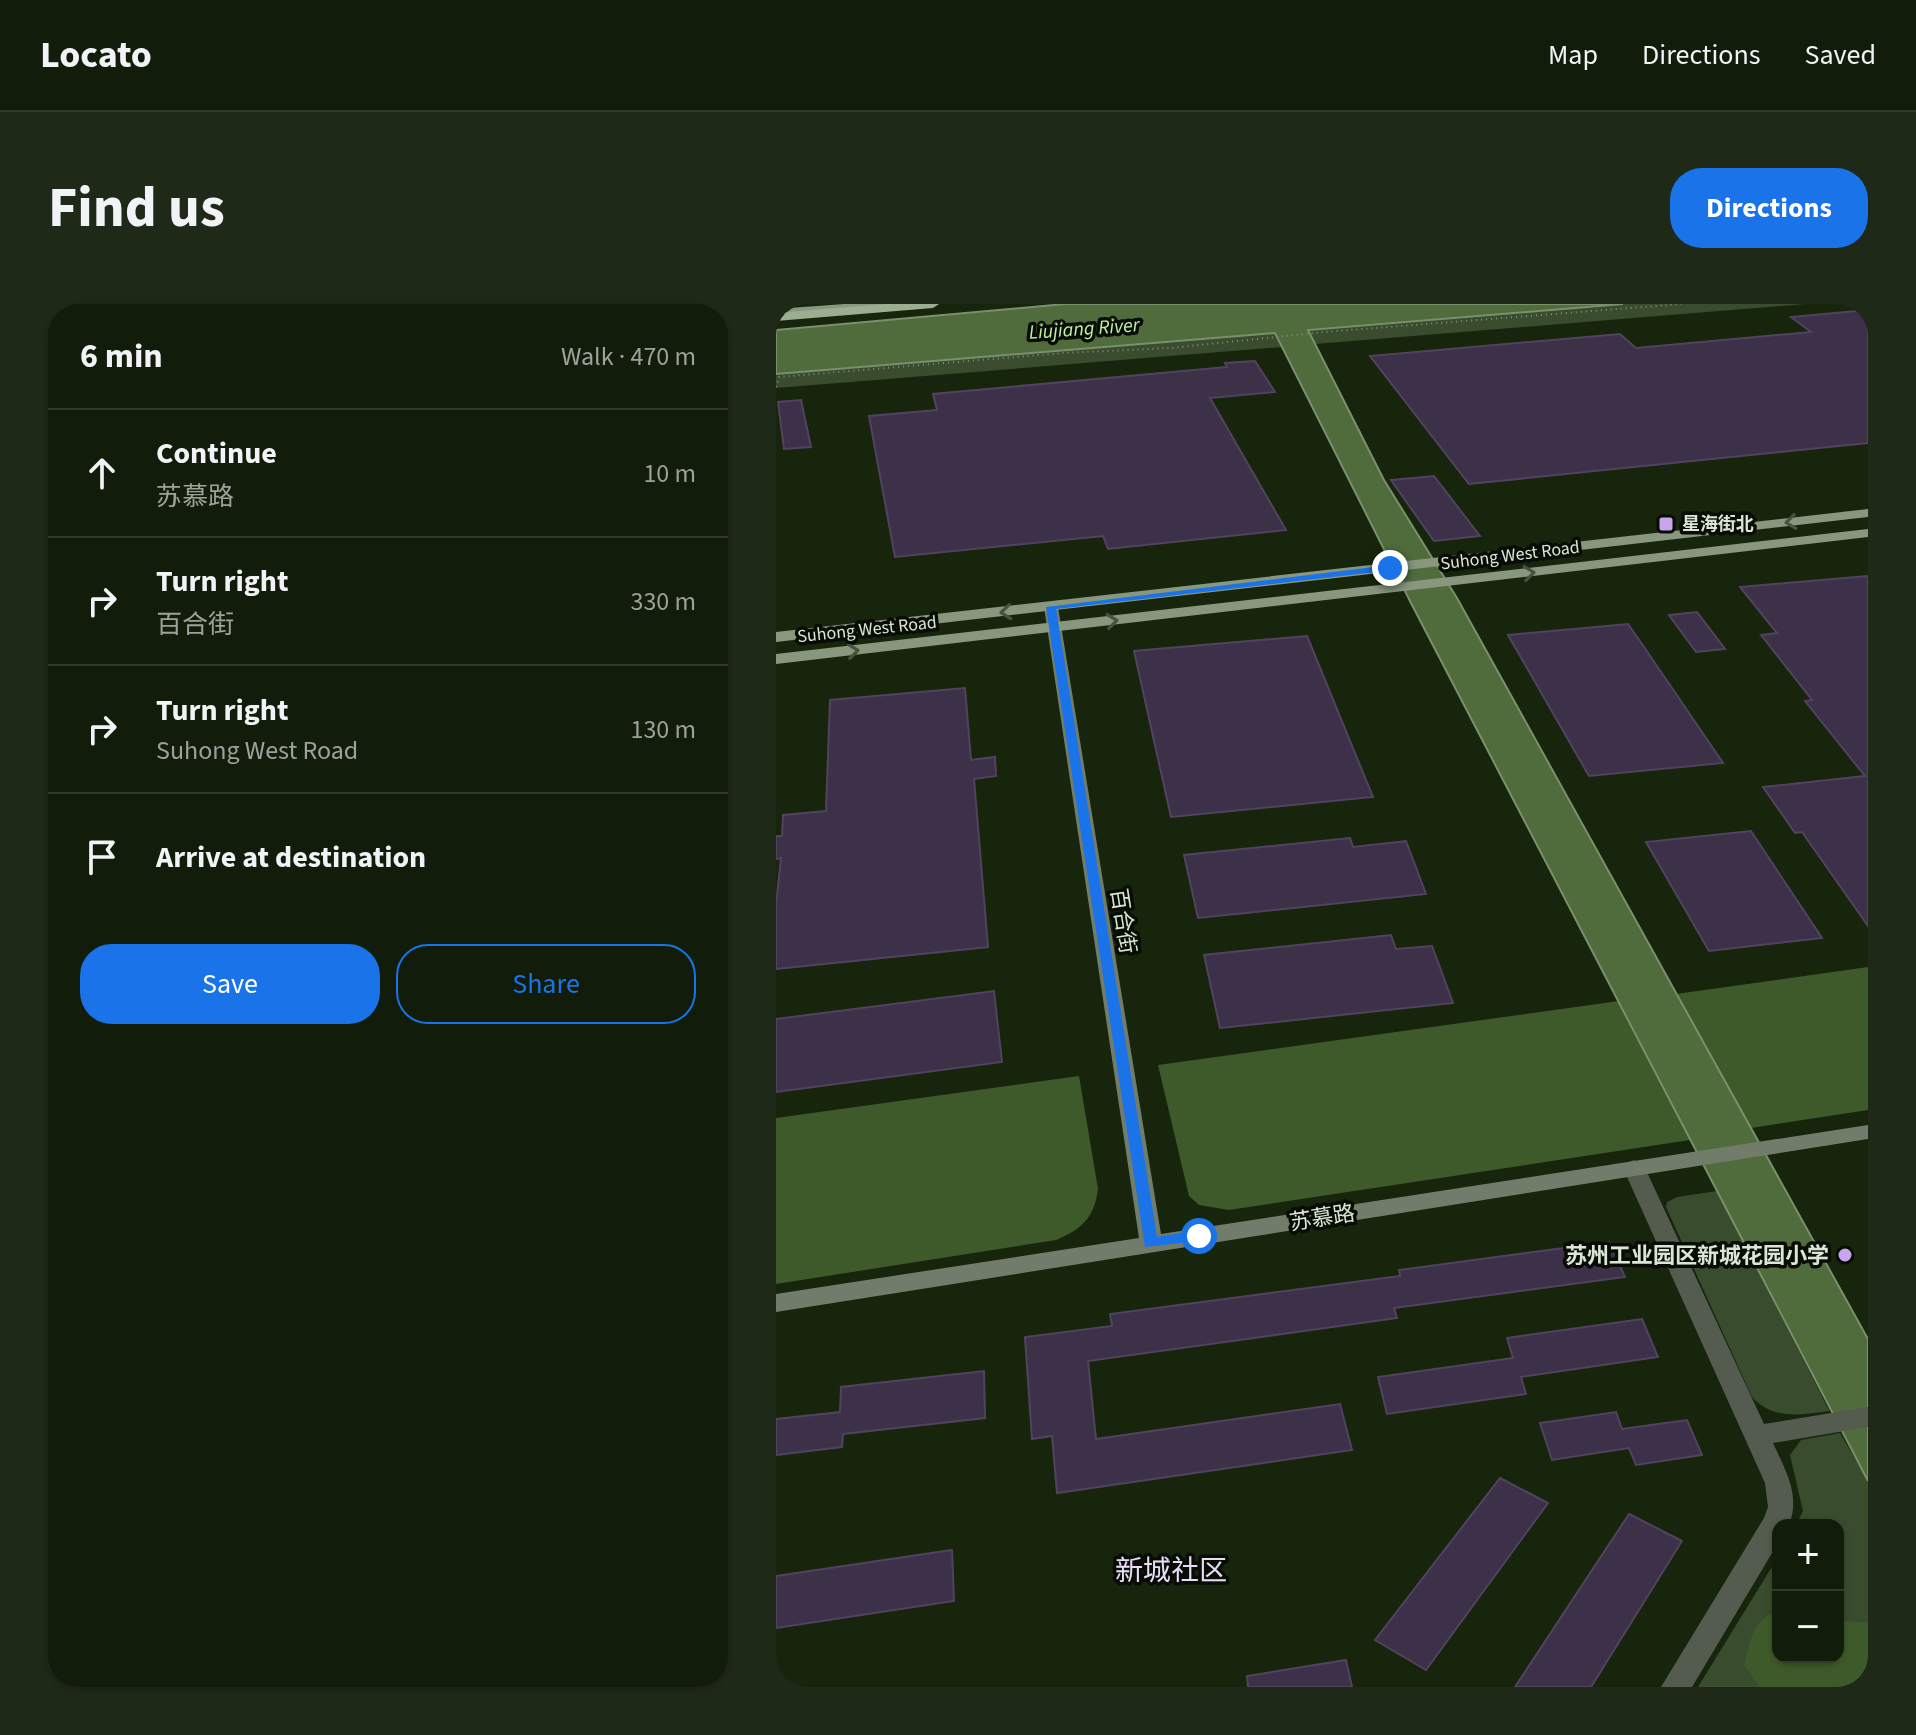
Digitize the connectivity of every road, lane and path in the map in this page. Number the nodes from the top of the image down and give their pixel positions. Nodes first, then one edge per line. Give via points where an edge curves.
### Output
1 (829, 304) edge
2 (890, 304) edge
3 (933, 304) edge
4 (1681, 304) edge
5 (776, 312) edge
6 (777, 387) edge
7 (1868, 513) edge
8 (1868, 533) edge
9 (1051, 607) junction
10 (1052, 628) junction
11 (776, 637) edge
12 (776, 659) edge
13 (1868, 1132) edge
14 (1634, 1168) junction
15 (1151, 1243) junction
16 (776, 1303) edge
17 (1868, 1417) edge
18 (1757, 1435) junction
19 (1676, 1687) edge

1 - 5 highway
2 - 5 main road
3 - 5 highway
4 - 6 path via 779,377
7 -> 9 main road, Suhong West Road
10 -> 8 main road, Suhong West Road
9 - 10 street, 百合街
9 -> 11 main road, Suhong West Road
12 -> 10 main road, Suhong West Road
10 - 15 street, 百合街
13 - 14 street, 苏慕路
14 - 15 street, 苏慕路
14 - 18 street
15 - 16 street, 苏慕路
17 - 18 street
18 - 19 street via 1778,1483 1777,1521

